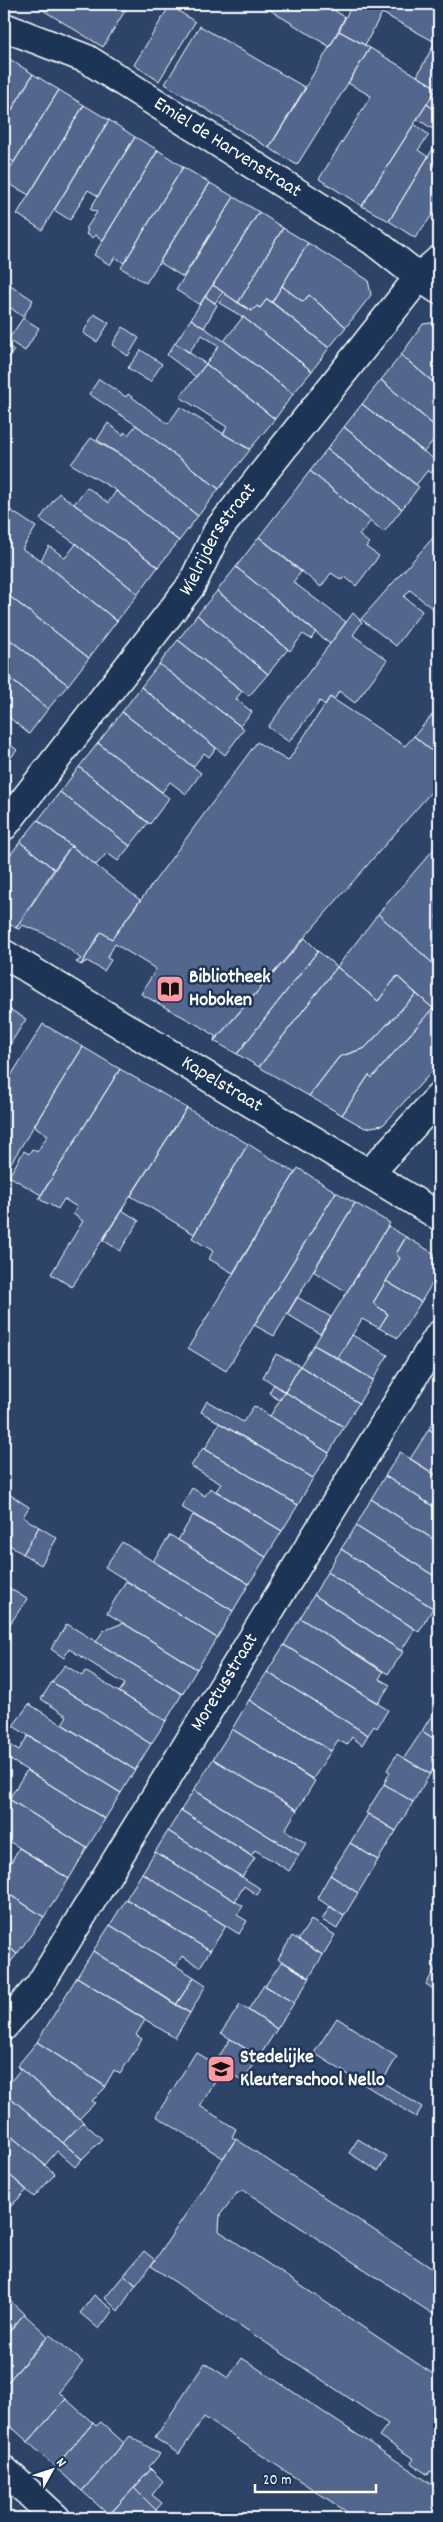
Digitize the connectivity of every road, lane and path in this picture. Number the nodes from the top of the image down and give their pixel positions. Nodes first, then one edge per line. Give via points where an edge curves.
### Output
1 (4, 27) edge
2 (439, 260) edge
3 (429, 283) edge
4 (4, 826) edge
5 (4, 954) edge
6 (439, 1097) edge
7 (369, 1174) junction
8 (439, 1216) edge
9 (439, 1335) edge
10 (4, 2026) edge
11 (4, 2470) edge
12 (56, 2518) edge

1 - 3 street, Emiel de Harvenstraat via 87,59 373,242
2 - 3 street, Wielrijdersstraat
3 - 4 street, Wielrijdersstraat via 218,530 191,586
5 - 7 street, Kapelstraat
6 - 7 street
7 - 8 street, Kapelstraat
9 - 10 street, Moretusstraat via 39,1986
11 - 12 street

